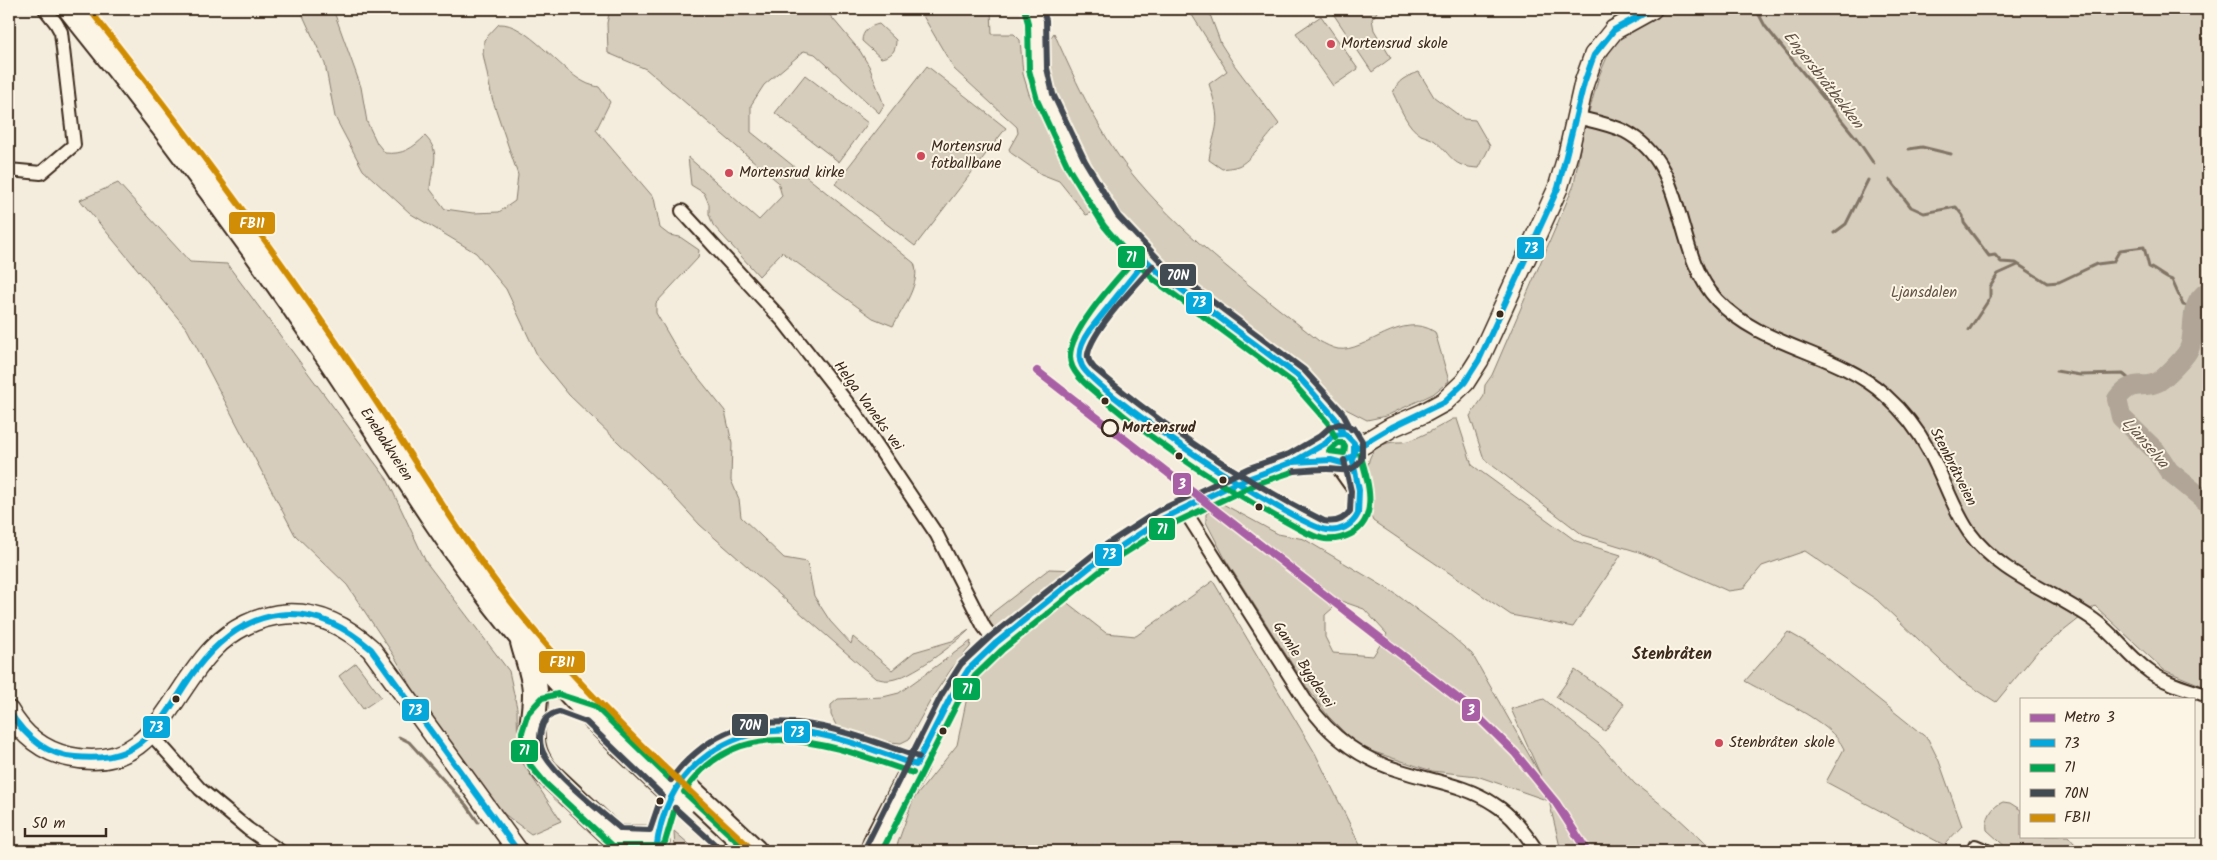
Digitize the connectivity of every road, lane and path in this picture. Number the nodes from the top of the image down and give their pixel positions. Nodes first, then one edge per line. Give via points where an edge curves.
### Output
1 (44, 9) edge
2 (71, 9) edge
3 (89, 9) edge
4 (1033, 9) edge
5 (1648, 11) edge
6 (136, 79) junction
7 (155, 103) junction
8 (1576, 118) junction
9 (9, 170) edge
10 (682, 211) dead end
11 (1146, 260) junction
12 (1340, 447) junction
13 (1359, 497) junction
14 (1183, 508) junction
15 (521, 637) junction
16 (996, 643) junction
17 (2208, 696) edge
18 (9, 711) edge
19 (591, 714) junction
20 (534, 719) junction
21 (151, 734) junction
22 (916, 765) junction
23 (661, 773) junction
24 (686, 797) junction
25 (1975, 846) dead end
26 (652, 847) edge
27 (872, 848) edge
28 (280, 851) edge
29 (518, 851) edge
30 (735, 851) edge
31 (754, 851) edge
32 (1537, 851) edge
33 (1987, 851) edge

1 - 9 street via 61,32 74,145 41,173
2 - 6 highway, Enebakkveien
3 - 6 highway, Enebakkveien
4 - 11 street via 1037,21 1041,85 1057,126 1101,206 1122,236
5 - 8 street via 1614,30 1598,48 1586,73
6 - 7 highway, Enebakkveien
7 - 15 highway, Enebakkveien via 356,397 460,556
7 - 23 highway, Enebakkveien via 300,290 504,593
8 - 12 street via 1566,165 1555,196 1472,372 1444,402
8 - 17 street, Stenbråtveien via 1623,131 1654,155 1672,187 1697,271 1724,307 1755,328 1850,371 1893,402 1930,452 1965,525 1990,554 2019,576 2096,621 2150,672
10 - 16 street, Helga Vaneks vei via 784,322 856,414 937,535 984,627
11 - 12 street via 1305,383 1321,404
11 - 13 street via 1084,338 1079,356 1084,370 1193,455 1321,530 1345,528 1356,518 1360,508
12 - 13 street
12 - 13 street via 1358,483
12 - 14 street, bridge via 1266,471
14 - 16 street via 1109,553
14 - 32 street, Gamle Bygdevei via 1307,703 1328,729 1353,750 1376,762 1462,788 1490,801 1509,816
15 - 19 highway, Enebakkveien
15 - 20 highway via 535,691
16 - 22 street via 962,678
18 - 21 street via 32,739 52,752 75,758 115,756
19 - 20 highway via 556,702 546,706
19 - 23 highway, Enebakkveien
20 - 26 highway via 531,746 540,764 627,847
21 - 28 street via 208,796
21 - 29 street via 206,657 234,631 276,615 304,614 322,618 346,629 371,649
22 - 26 street via 796,730 772,728 744,734 715,748 685,775 664,811
22 - 27 highway
23 - 24 highway, Enebakkveien, bridge
24 - 30 highway, Enebakkveien
24 - 31 highway, Enebakkveien
25 - 33 street

